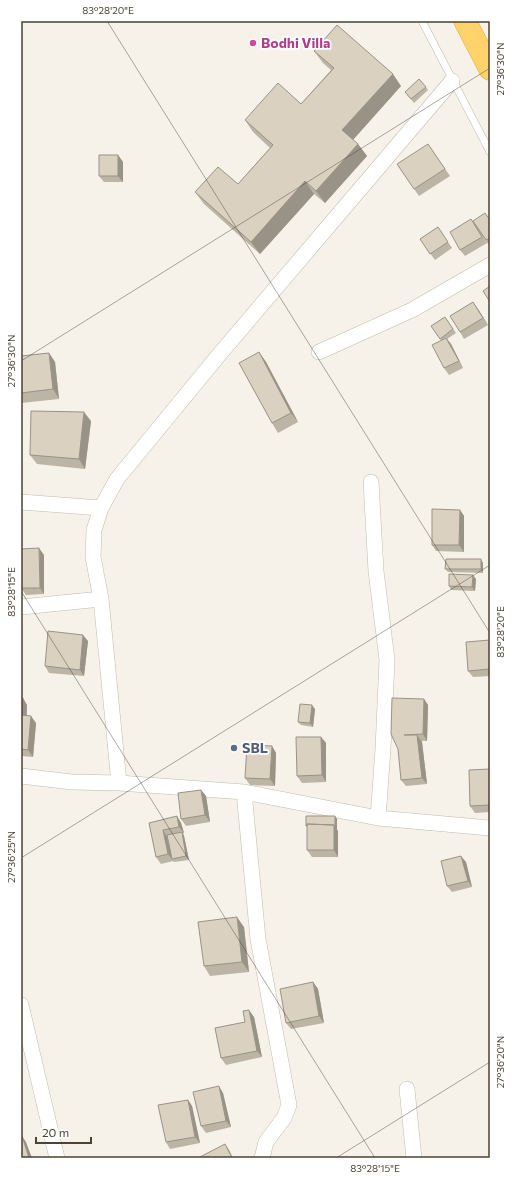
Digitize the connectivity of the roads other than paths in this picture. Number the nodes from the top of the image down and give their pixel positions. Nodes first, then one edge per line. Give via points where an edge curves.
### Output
1 (422, 21) edge
2 (465, 21) edge
3 (490, 69) edge
4 (452, 80) junction
5 (490, 152) edge
6 (490, 265) edge
7 (319, 352) dead end
8 (371, 482) dead end
9 (21, 502) edge
10 (101, 508) junction
11 (101, 599) junction
12 (21, 607) edge
13 (21, 776) edge
14 (119, 783) junction
15 (244, 792) junction
16 (378, 818) junction
17 (490, 828) edge
18 (21, 1005) edge
19 (407, 1089) dead end
20 (56, 1158) edge
21 (262, 1158) edge
22 (414, 1158) edge

1 - 4 lane
2 - 3 highway
4 - 5 lane
4 - 10 street via 117,479
6 - 7 street via 412,310
8 - 16 street via 376,571 387,660
9 - 10 street
10 - 11 street via 94,530 93,557
11 - 12 street
11 - 14 street
13 - 14 street via 72,782
14 - 15 street
15 - 16 street
15 - 21 street via 258,938 289,1105 284,1118 266,1142
16 - 17 street
18 - 20 street
19 - 22 street

